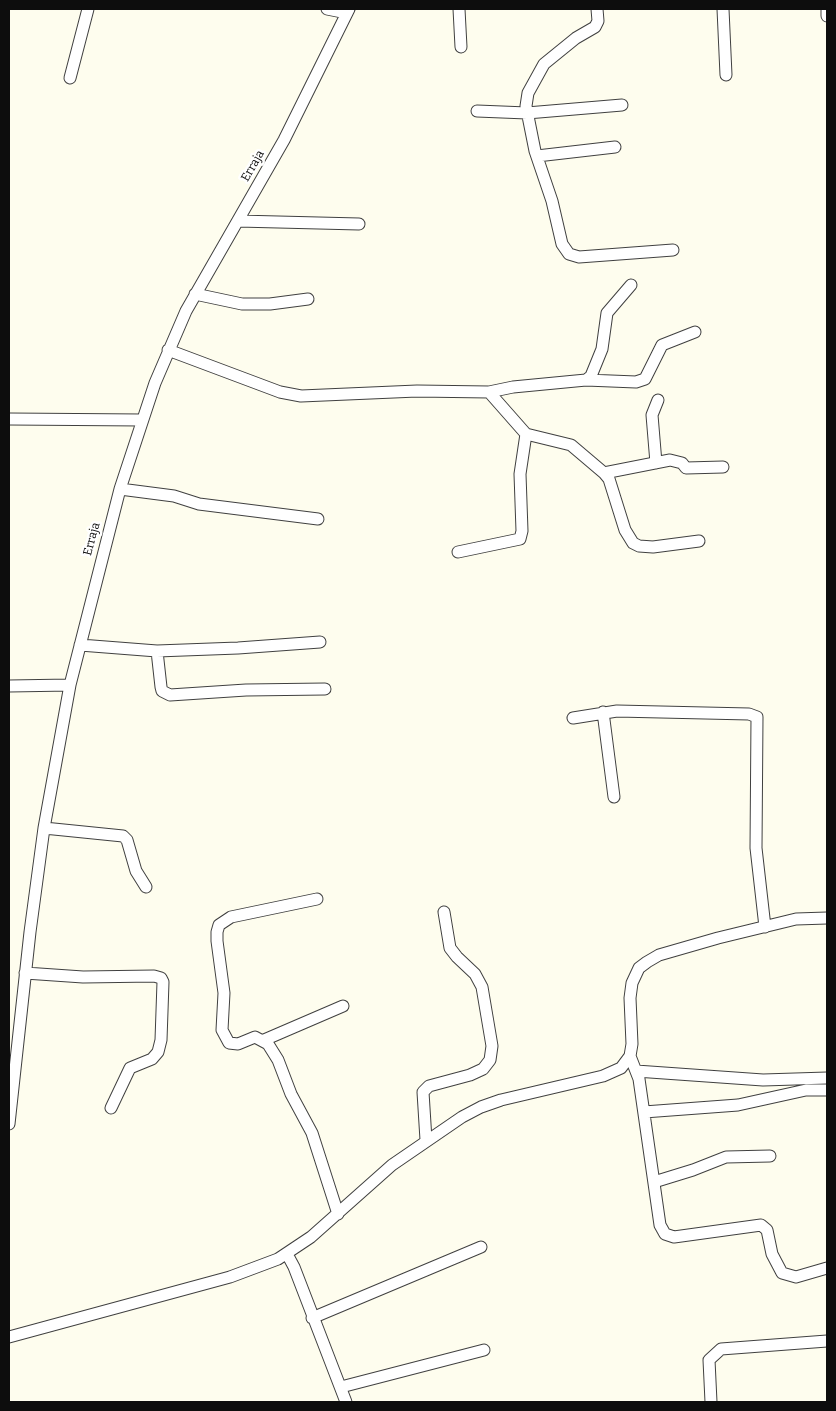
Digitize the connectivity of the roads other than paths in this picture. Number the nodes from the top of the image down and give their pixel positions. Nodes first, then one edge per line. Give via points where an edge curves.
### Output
1 (88, 9) edge
2 (327, 9) edge
3 (458, 9) edge
4 (597, 9) edge
5 (723, 9) edge
6 (827, 9) edge
7 (348, 11) edge
8 (827, 16) edge
9 (461, 47) dead end
10 (726, 75) dead end
11 (70, 78) dead end
12 (622, 105) dead end
13 (477, 111) dead end
14 (527, 113) junction
15 (615, 147) dead end
16 (536, 156) junction
17 (238, 220) junction
18 (359, 224) dead end
19 (673, 250) dead end
20 (631, 285) dead end
21 (195, 294) junction
22 (308, 299) dead end
23 (695, 332) dead end
24 (168, 350) junction
25 (586, 380) junction
26 (489, 392) junction
27 (658, 400) dead end
28 (9, 419) edge
29 (142, 420) junction
30 (526, 434) junction
31 (656, 463) junction
32 (723, 467) dead end
33 (604, 473) junction
34 (120, 489) junction
35 (318, 518) dead end
36 (699, 541) dead end
37 (458, 552) dead end
38 (320, 642) dead end
39 (80, 645) junction
40 (157, 651) junction
41 (70, 685) junction
42 (9, 686) edge
43 (324, 690) dead end
44 (603, 712) junction
45 (573, 718) dead end
46 (614, 797) dead end
47 (44, 828) junction
48 (146, 887) dead end
49 (317, 899) dead end
50 (444, 912) dead end
51 (827, 918) edge
52 (765, 927) junction
53 (26, 973) junction
54 (343, 1006) dead end
55 (264, 1040) junction
56 (630, 1056) junction
57 (12, 1064) edge
58 (636, 1071) junction
59 (827, 1078) edge
60 (827, 1090) edge
61 (111, 1108) dead end
62 (644, 1112) junction
63 (9, 1124) edge
64 (426, 1140) junction
65 (770, 1156) dead end
66 (654, 1182) junction
67 (338, 1214) junction
68 (481, 1247) dead end
69 (287, 1254) junction
70 (827, 1268) edge
71 (312, 1318) junction
72 (9, 1337) edge
73 (827, 1341) edge
74 (484, 1350) dead end
75 (341, 1387) junction
76 (346, 1402) edge
77 (711, 1402) edge

1 - 11 street
2 - 7 street
3 - 9 street
4 - 14 street via 595,26 544,64 528,93
5 - 10 street
6 - 8 street
7 - 17 street, Erraja via 305,101
12 - 14 street
13 - 14 street
14 - 16 street
15 - 16 street
16 - 19 street via 552,201 562,244 569,254 579,257
17 - 18 street
17 - 21 street, Erraja
20 - 25 street via 607,313 602,349 594,371
21 - 22 street via 242,304
21 - 24 street, Erraja
23 - 25 street via 662,345 645,379 636,382
24 - 26 street via 280,392 301,396 417,391
24 - 29 street, Erraja
25 - 26 street
26 - 30 street
27 - 31 street via 652,415
28 - 29 street
29 - 34 street, Erraja
30 - 33 street via 571,445
30 - 37 street via 520,474 520,539
31 - 32 street via 670,460 682,463 686,468
31 - 33 street
33 - 36 street via 633,543 653,547
34 - 35 street via 174,496 199,504
34 - 39 street, Erraja
38 - 40 street
39 - 40 street
39 - 41 street, Erraja
40 - 43 street via 162,691 170,695 255,689
41 - 42 street
41 - 47 street, Erraja
44 - 45 street
44 - 46 street
44 - 52 street via 749,714 757,717 756,848
47 - 48 street via 123,836 136,871
47 - 53 street, Erraja
49 - 55 street via 231,917 219,925 216,932 224,993 224,1037 233,1044 255,1037
50 - 64 street via 450,948 476,974 482,986 491,1053 487,1065 478,1072 426,1089 422,1100
51 - 52 street via 796,919
52 - 56 street via 659,955 639,968 630,998
53 - 57 street, Erraja
53 - 61 street via 161,978 162,1040 158,1052 152,1059 130,1068
54 - 55 street
55 - 67 street via 278,1060 312,1134
56 - 58 street
56 - 64 street via 621,1068 612,1073 481,1107
57 - 63 street, Erraja
58 - 59 street via 763,1080
58 - 62 street
60 - 62 street via 806,1090 738,1105
62 - 66 street
64 - 67 street via 392,1165
65 - 66 street via 726,1157
66 - 70 street via 660,1224 662,1231 669,1236 761,1225 767,1230 772,1254 782,1273 796,1277
67 - 69 street
68 - 71 street
69 - 71 street
69 - 72 street via 230,1277
71 - 75 street
73 - 77 street via 721,1349 709,1360
74 - 75 street
75 - 76 street

